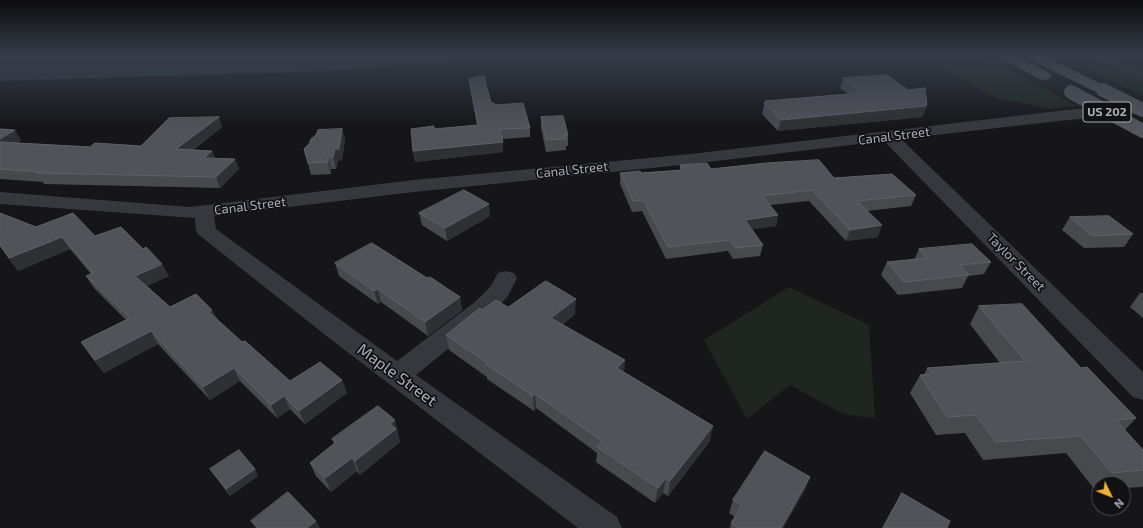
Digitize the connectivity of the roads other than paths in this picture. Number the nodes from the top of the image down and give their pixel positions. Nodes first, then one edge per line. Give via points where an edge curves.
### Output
1 (1050, 80) edge
2 (1082, 80) edge
3 (1143, 109) edge
4 (1143, 131) edge
5 (888, 136) junction
6 (0, 198) edge
7 (204, 212) junction
8 (506, 278) dead end
9 (397, 375) junction
10 (1143, 389) edge
11 (605, 528) edge

1 - 4 main road, US 202, bridge
2 - 3 main road, US 202, bridge
3 - 5 street, Canal Street via 1067,115
5 - 7 street, Canal Street via 414,186
5 - 10 street, Taylor Street
6 - 7 street, Canal Street
7 - 9 street, Maple Street via 206,231
8 - 9 street via 500,291 484,306
9 - 11 street, Maple Street

